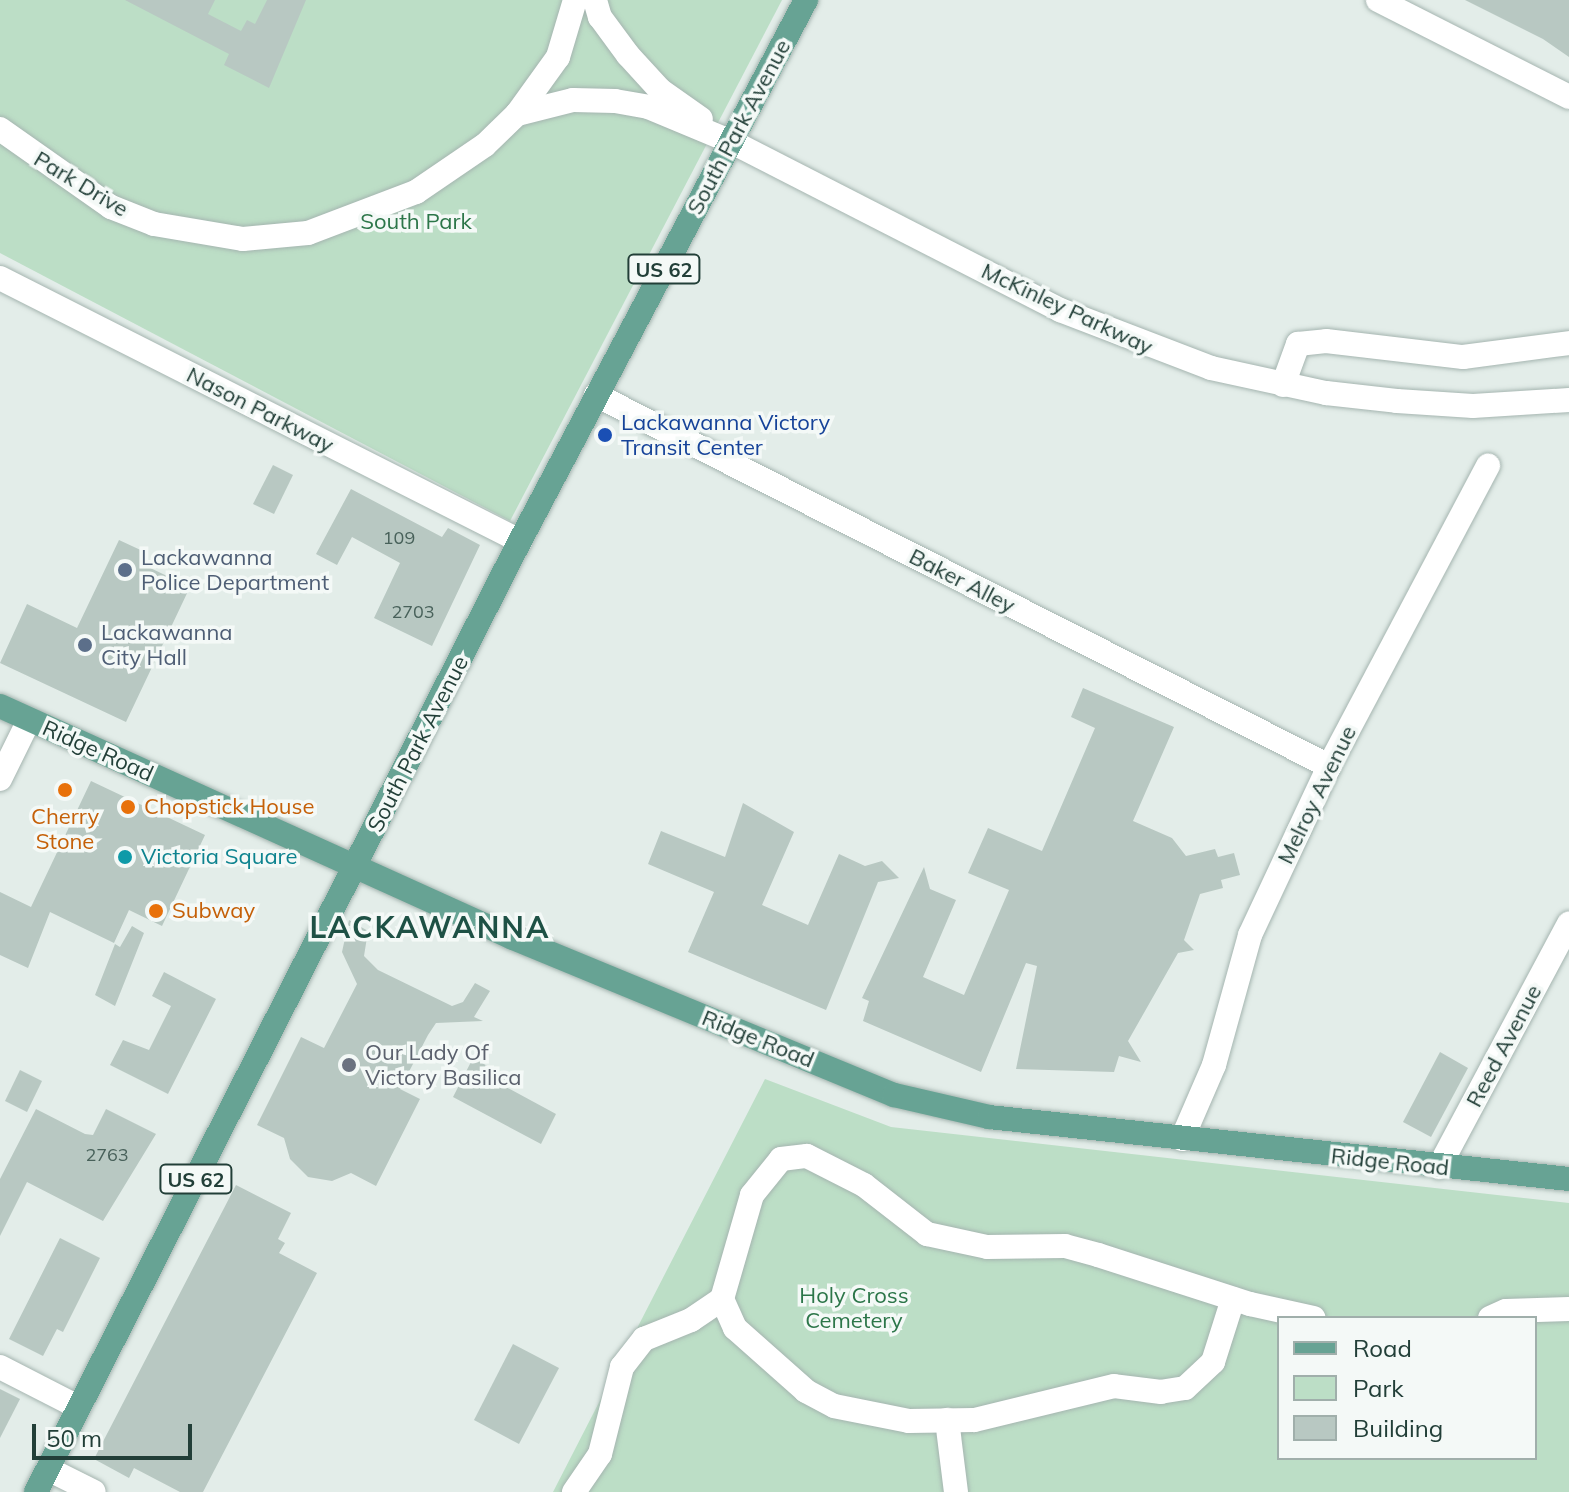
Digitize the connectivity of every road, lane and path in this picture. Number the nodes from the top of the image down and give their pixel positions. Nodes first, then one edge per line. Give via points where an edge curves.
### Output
1 (575, 0) edge
2 (595, 0) edge
3 (806, 0) edge
4 (1378, 0) edge
5 (1569, 97) edge
6 (517, 114) junction
7 (0, 129) edge
8 (732, 142) junction
9 (0, 278) edge
10 (1569, 343) edge
11 (1283, 385) junction
12 (596, 395) junction
13 (1569, 400) edge
14 (1488, 466) dead end
15 (520, 541) junction
16 (0, 706) edge
17 (29, 720) junction
18 (1329, 766) junction
19 (0, 779) edge
20 (357, 867) junction
21 (1569, 924) edge
22 (1182, 1139) junction
23 (1439, 1167) junction
24 (1569, 1179) edge
25 (722, 1299) junction
26 (1233, 1299) junction
27 (1569, 1309) edge
28 (1305, 1316) edge
29 (1495, 1316) edge
30 (0, 1367) edge
31 (78, 1407) junction
32 (947, 1420) junction
33 (48, 1469) junction
34 (36, 1492) edge
35 (94, 1492) edge
36 (574, 1492) edge
37 (956, 1492) edge

1 - 6 street, Park Drive via 558,57
2 - 8 street via 600,17 660,90
3 - 8 main road, South Park Avenue / US 62
4 - 5 street
6 - 7 street, Park Drive via 485,145 416,192 308,233 243,239 165,227 111,207
6 - 8 street via 573,100 615,101 648,107
8 - 11 street, McKinley Parkway via 1072,316 1162,352
8 - 12 main road, South Park Avenue / US 62
9 - 15 street, Nason Parkway
10 - 11 street via 1463,357 1326,341 1298,344
11 - 13 street, McKinley Parkway via 1473,406
12 - 15 main road, South Park Avenue / US 62
12 - 18 street, Baker Alley
14 - 18 street, Melroy Avenue
15 - 20 main road, South Park Avenue / US 62
16 - 17 main road, Ridge Road
17 - 19 street
17 - 20 main road, Ridge Road
18 - 22 street, Melroy Avenue via 1250,935 1214,1065
20 - 22 main road, Ridge Road via 513,938 894,1095 989,1117
20 - 31 main road, South Park Avenue / US 62
21 - 23 street, Reed Avenue
22 - 23 main road, Ridge Road
23 - 24 main road, Ridge Road
25 - 26 street via 752,1195 781,1159 807,1156 864,1185 927,1234 987,1247 1065,1246
25 - 32 street via 735,1328 806,1391 834,1406 909,1421
25 - 36 street via 691,1320 644,1339 622,1367 600,1454
26 - 28 street
26 - 32 street via 1213,1362 1185,1388 1161,1392 1114,1386 974,1420
27 - 29 street
30 - 31 street
31 - 33 main road, South Park Avenue / US 62
32 - 37 street
33 - 34 main road, South Park Avenue / US 62
33 - 35 street

